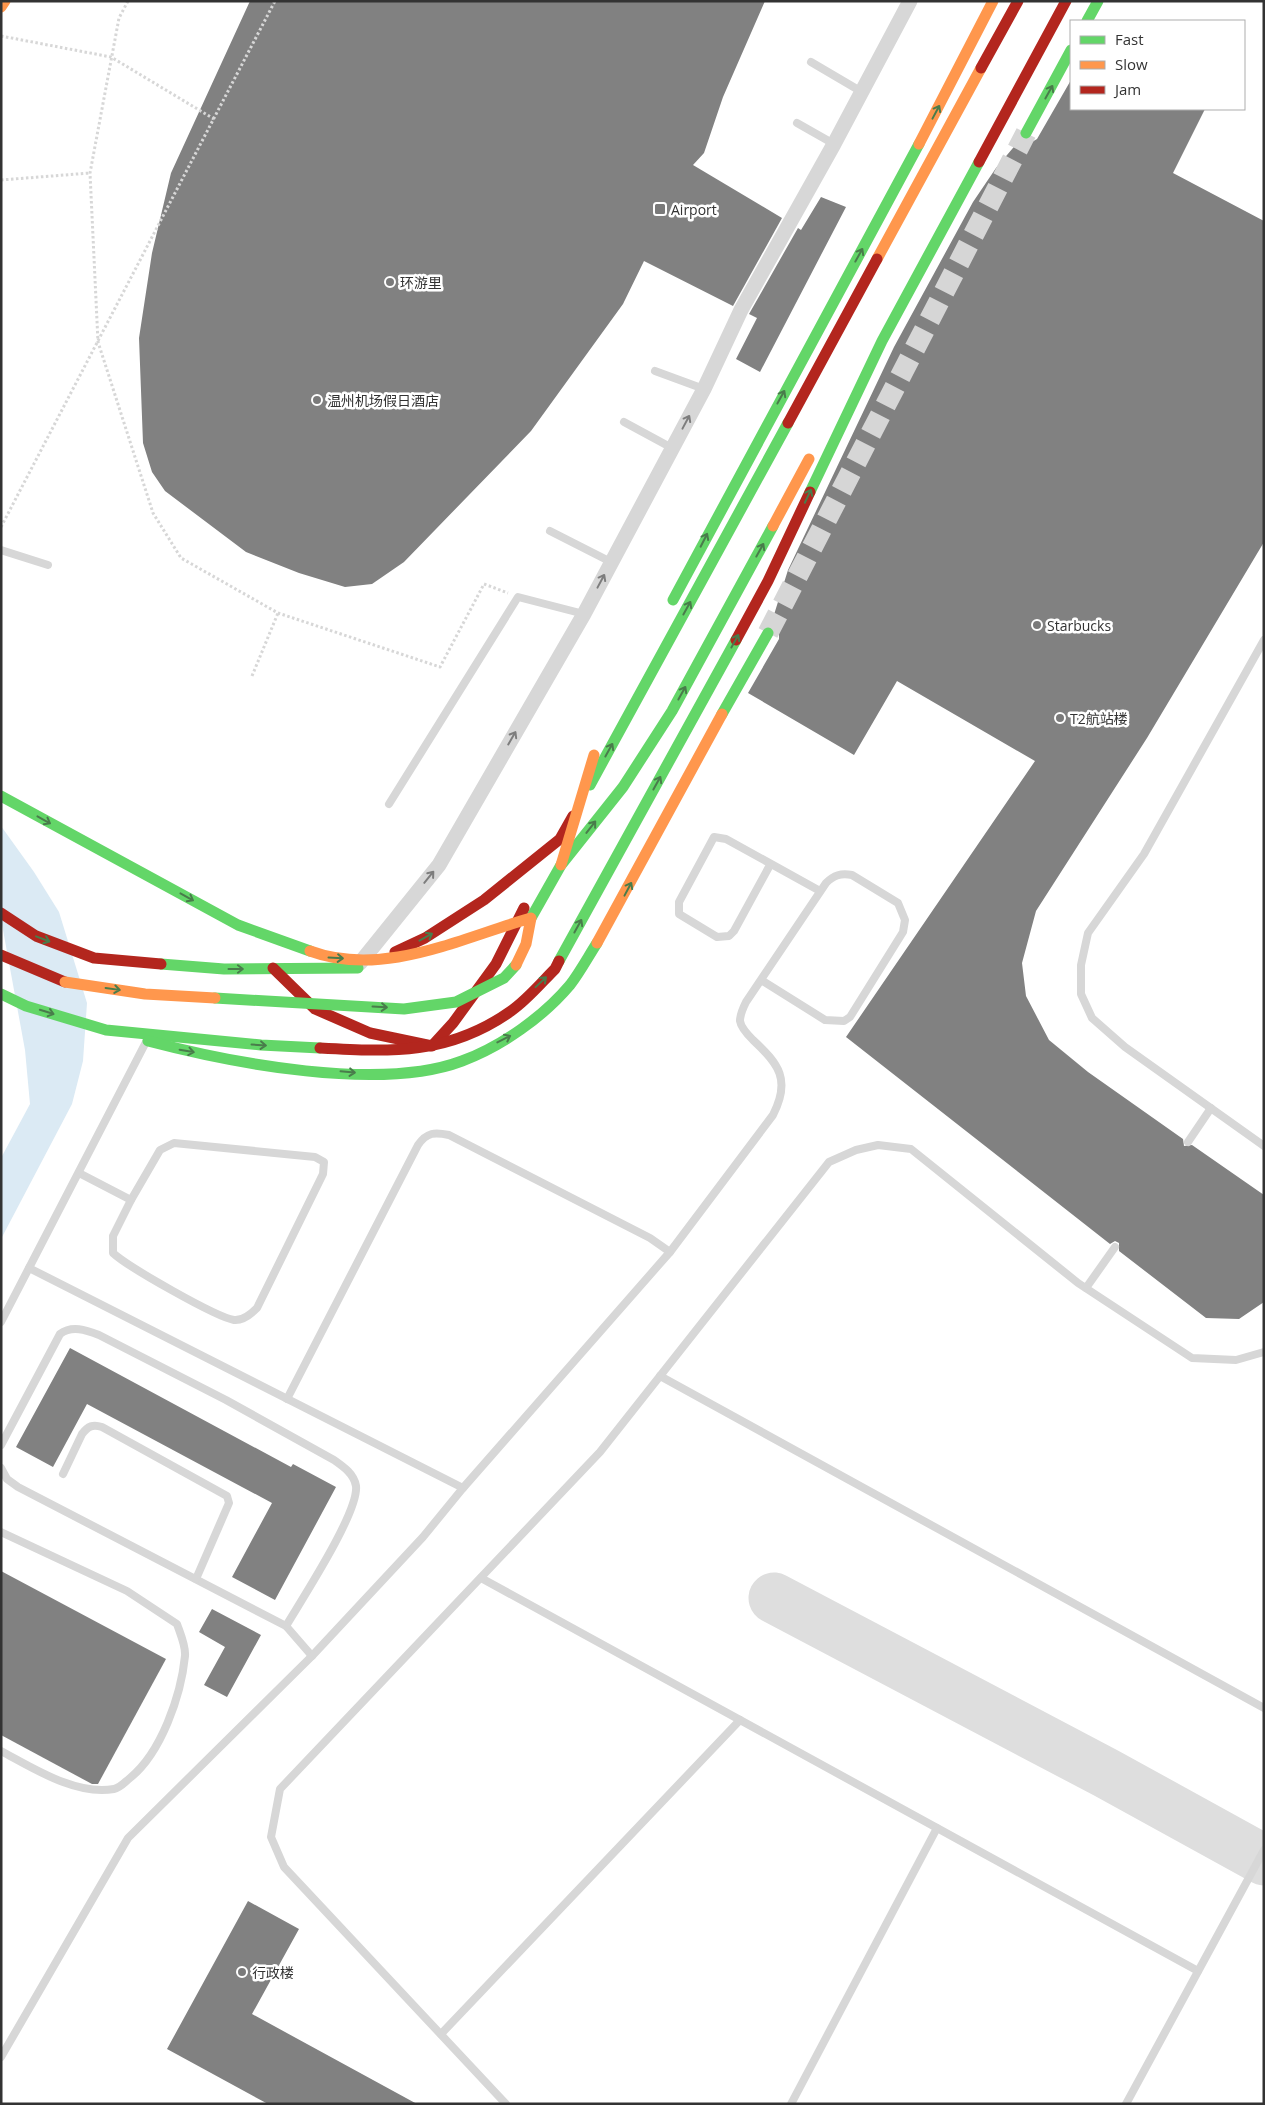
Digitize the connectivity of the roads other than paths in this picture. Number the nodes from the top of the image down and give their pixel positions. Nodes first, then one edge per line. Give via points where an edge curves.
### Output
1 (5, 1) edge
2 (910, 1) edge
3 (993, 1) edge
4 (1018, 1) edge
5 (1053, 1) edge
6 (1066, 1) edge
7 (1098, 1) edge
8 (1, 7) edge
9 (1088, 20) edge
10 (1070, 52) edge
11 (811, 62) dead end
12 (862, 92) junction
13 (797, 123) dead end
14 (1026, 133) tunnel mouth
15 (834, 144) junction
16 (655, 371) dead end
17 (704, 389) junction
18 (838, 406) dead end
19 (624, 422) dead end
20 (672, 448) junction
21 (814, 450) dead end
22 (550, 532) dead end
23 (1, 550) edge
24 (611, 562) junction
25 (48, 565) dead end
26 (669, 608) dead end
27 (584, 614) junction
28 (768, 633) tunnel mouth
29 (1264, 640) edge
30 (607, 729) dead end
31 (1, 796) edge
32 (390, 804) dead end
33 (560, 839) junction
34 (548, 862) dead end
35 (561, 865) junction
36 (770, 865) junction
37 (536, 885) dead end
38 (820, 892) junction
39 (1, 913) edge
40 (531, 918) junction
41 (1, 955) edge
42 (273, 968) junction
43 (355, 970) junction
44 (761, 980) junction
45 (1, 994) edge
46 (106, 1030) junction
47 (147, 1040) junction
48 (432, 1046) junction
49 (1211, 1108) junction
50 (1188, 1142) dead end
51 (1264, 1146) edge
52 (79, 1173) junction
53 (132, 1200) junction
54 (1115, 1247) dead end
55 (670, 1252) junction
56 (29, 1268) junction
57 (1086, 1288) junction
58 (1, 1322) edge
59 (1264, 1352) edge
60 (660, 1376) junction
61 (287, 1399) junction
62 (1, 1445) edge
63 (1, 1468) edge
64 (63, 1474) dead end
65 (463, 1488) junction
66 (1, 1532) edge
67 (481, 1578) junction
68 (196, 1579) junction
69 (286, 1626) junction
70 (312, 1656) junction
71 (1264, 1708) edge
72 (740, 1720) junction
73 (1, 1751) edge
74 (937, 1828) junction
75 (1264, 1850) edge
76 (1198, 1971) junction
77 (441, 2034) junction
78 (3, 2049) edge
79 (1, 2057) edge
80 (506, 2104) edge
81 (791, 2104) edge
82 (1126, 2104) edge

1 - 8 main road
2 - 12 street
26 -> 3 main road
33 -> 4 main road
5 - 18 main road
48 -> 6 main road via 464,1037 510,1011 555,969 768,581 882,341
7 - 9 main road
14 -> 10 main road
11 - 12 lane
12 - 15 street
13 - 15 lane
15 - 17 street via 741,310
16 - 17 lane
20 -> 17 street
19 - 20 lane
20 - 24 street
35 -> 21 main road via 623,787 672,711
22 - 24 lane
23 - 25 lane
27 -> 24 street
27 - 32 lane via 518,597
43 -> 27 street via 439,865
47 -> 28 main road via 177,1049 291,1068 373,1074 423,1071 460,1062 513,1035 568,988 606,930
29 - 49 lane via 1144,854 1088,933 1081,965 1081,994 1092,1018
30 - 35 main road, bridge via 594,755
31 -> 40 main road, bridge via 238,925 326,957 387,960 480,936
33 - 34 main road
43 -> 33 main road via 426,938 484,900
35 - 40 main road
36 - 36 lane via 726,839 714,837 679,902 679,914 717,937 729,936
36 - 38 lane
37 - 48 main road via 496,964
38 - 44 lane
38 - 44 lane via 833,877 852,875 898,903 903,911 904,932 850,1017 844,1021 825,1020
39 -> 42 main road via 36,936 94,958 224,969
41 -> 40 main road, bridge via 65,982 145,994 404,1009 456,1002 504,978 516,966 526,944
42 - 43 main road
42 - 48 main road via 315,1009 370,1033
44 - 55 lane via 746,1002 740,1022 779,1068 782,1079 780,1102
45 -> 46 main road via 26,1006
46 - 47 main road
46 -> 48 main road via 261,1045 380,1051
47 - 52 lane
49 - 50 lane
49 - 51 lane
52 - 53 lane
52 - 56 lane
53 - 53 lane via 160,1150 174,1143 315,1157 321,1159 325,1166 257,1308 245,1318 235,1320 198,1304 113,1253 113,1236
54 - 57 lane
55 - 61 lane via 650,1238 449,1135 430,1133 418,1144
55 - 65 lane
56 - 58 lane
56 - 61 lane
57 - 59 lane via 1192,1358 1236,1360
57 - 60 lane via 911,1149 878,1145 829,1162
60 - 67 lane via 600,1452
60 - 71 lane
61 - 65 lane
62 - 69 lane via 60,1334 66,1329 76,1329 108,1339 334,1460 349,1471 356,1484 356,1500
63 - 68 lane via 7,1479 18,1487
64 - 68 lane via 86,1428 96,1425 227,1496 229,1503
65 - 70 lane via 424,1537
66 - 73 lane via 127,1591 177,1624 186,1654 173,1710 157,1745 137,1772 116,1789 92,1789 52,1778
67 - 72 lane
67 - 77 lane via 280,1789 271,1837 284,1867
68 - 69 lane
69 - 70 lane
70 - 78 lane via 128,1838
72 - 74 lane
72 - 77 lane
74 - 76 lane
74 - 81 lane
75 - 76 lane
76 - 82 lane
77 - 80 lane
78 - 79 lane

